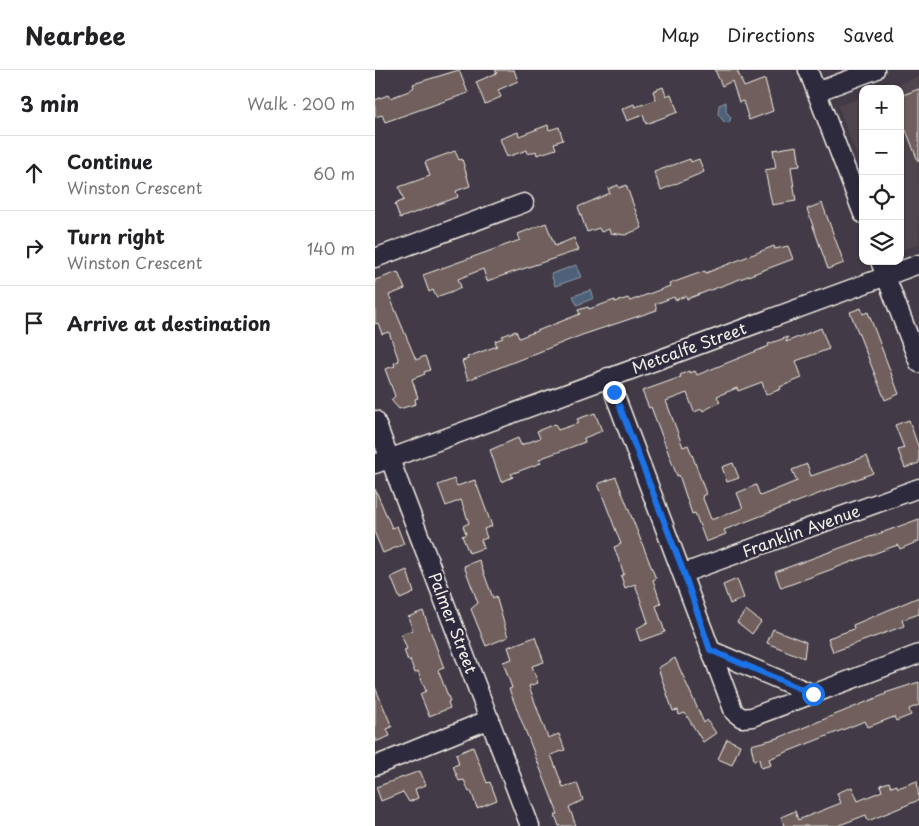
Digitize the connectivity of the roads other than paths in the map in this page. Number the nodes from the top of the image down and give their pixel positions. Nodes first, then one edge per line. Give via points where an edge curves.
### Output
1 (808, 70) edge
2 (875, 70) edge
3 (816, 92) junction
4 (524, 204) dead end
5 (859, 204) edge
6 (375, 258) edge
7 (919, 264) edge
8 (883, 269) edge
9 (919, 363) edge
10 (608, 377) junction
11 (375, 420) edge
12 (382, 461) edge
13 (919, 488) edge
14 (684, 573) junction
15 (710, 650) junction
16 (919, 654) edge
17 (813, 694) junction
18 (490, 719) junction
19 (375, 766) edge
20 (530, 826) edge

1 - 3 street
2 - 3 street
3 - 5 street
4 - 6 street
7 - 8 street, Metcalfe Street
8 - 9 street
8 - 10 street, Metcalfe Street
10 - 12 street, Metcalfe Street
10 - 14 street
11 - 12 street, Palmer Street
12 - 18 street, Palmer Street
13 - 14 street, Franklin Avenue
14 - 15 street
15 - 17 street
15 - 17 street via 734,712 742,718 752,718
16 - 17 street
18 - 19 street
18 - 20 street, Palmer Street

